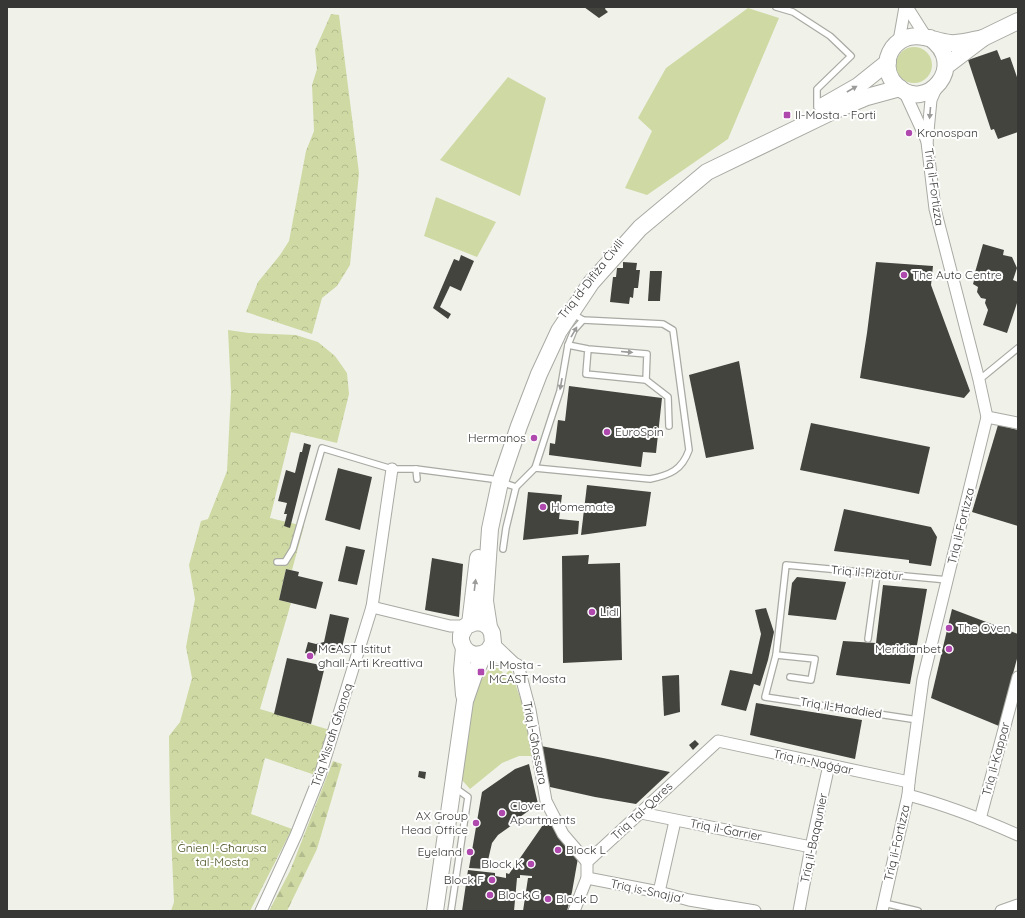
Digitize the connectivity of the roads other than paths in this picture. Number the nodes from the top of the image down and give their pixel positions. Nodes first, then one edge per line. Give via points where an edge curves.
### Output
1 (776, 7) edge
2 (906, 7) edge
3 (1018, 21) edge
4 (928, 37) junction
5 (983, 38) junction
6 (899, 42) junction
7 (888, 62) junction
8 (946, 66) junction
9 (938, 85) junction
10 (902, 90) junction
11 (817, 110) junction
12 (927, 142) junction
13 (577, 316) junction
14 (568, 345) junction
15 (1018, 348) edge
16 (588, 349) junction
17 (646, 380) junction
18 (979, 380) junction
19 (987, 417) junction
20 (1018, 423) edge
21 (669, 426) dead end
22 (535, 468) junction
23 (392, 469) junction
24 (416, 469) junction
25 (417, 479) dead end
26 (496, 481) junction
27 (516, 487) junction
28 (498, 529) junction
29 (503, 549) dead end
30 (278, 562) dead end
31 (877, 574) junction
32 (948, 580) junction
33 (372, 607) junction
34 (468, 625) junction
35 (450, 626) junction
36 (489, 627) junction
37 (868, 639) dead end
38 (462, 645) junction
39 (488, 650) junction
40 (776, 655) junction
41 (790, 677) dead end
42 (1018, 677) edge
43 (465, 701) junction
44 (918, 720) junction
45 (718, 741) joint
46 (829, 765) junction
47 (909, 782) junction
48 (452, 785) junction
49 (908, 795) junction
50 (641, 813) junction
51 (980, 818) junction
52 (675, 821) junction
53 (1018, 835) edge
54 (811, 847) junction
55 (587, 862) junction
56 (587, 878) junction
57 (659, 892) junction
58 (689, 900) junction
59 (1018, 905) edge
60 (883, 907) edge
61 (261, 911) edge
62 (435, 911) edge
63 (451, 911) edge
64 (574, 911) edge
65 (686, 911) edge
66 (755, 911) edge
67 (799, 911) edge
68 (918, 911) edge
69 (1000, 911) edge

1 - 11 lane via 793,12 830,36 851,56 817,89
2 - 4 street
2 - 6 street
3 - 5 main road
4 - 5 main road via 950,43
4 - 6 main road via 916,35
4 - 8 main road via 942,49
5 - 8 main road
6 - 7 main road, Triq id-Difiża Ċivili via 889,54
7 - 10 main road via 890,77
11 -> 7 main road, Triq id-Difiża Ċivili via 858,86
8 - 9 main road
9 - 10 main road, Triq id-Difiża Ċivili via 925,93 917,94
9 -> 12 street, Triq il-Fortizza via 931,100
10 - 12 street, Triq il-Fortizza
10 - 13 main road, Triq id-Difiża Ċivili via 867,97 707,172 640,228 591,283
11 - 26 main road, Triq id-Difiża Ċivili via 701,168 636,225 604,259 553,328 532,369 515,411
12 - 18 street, Triq il-Fortizza via 935,208
14 -> 13 lane
13 - 22 lane via 663,324 673,330 689,450 685,461 675,471 650,479
13 - 26 main road, Triq id-Difiża Ċivili via 559,331
14 - 16 lane
14 -> 22 lane via 560,391
15 - 18 lane
16 -> 17 lane via 647,354
16 - 17 lane via 586,374
17 - 21 lane via 668,397
18 - 19 street, Triq il-Fortizza
19 - 20 street
19 - 32 street, Triq il-Fortizza
22 - 27 lane
23 - 24 lane
23 - 30 lane via 322,448 293,549 285,562
23 - 33 street, Triq Misraħ Għonoq
24 - 25 lane
24 - 26 lane
26 - 27 lane
26 - 28 main road, Triq id-Difiża Ċivili
34 -> 26 main road, Triq id-Difiża Ċivili via 477,562
27 - 28 lane
28 - 29 lane
28 - 36 main road, Triq id-Difiża Ċivili via 485,601
31 - 32 lane, Triq il-Piżatur
31 - 37 lane
31 - 40 lane, Triq il-Piżatur via 786,565
32 - 44 street, Triq il-Fortizza via 923,679
33 - 35 street
33 - 61 street, Triq Misraħ Għonoq via 320,775
34 - 35 street
34 - 36 main road via 476,622
34 - 38 main road, Triq id-Difiża Ċivili via 462,635
35 - 38 street
36 - 39 main road, Triq id-Difiża Ċivili via 492,633
38 - 39 main road via 475,655
38 - 43 main road, Triq id-Difiża Ċivili
39 - 43 main road, Triq id-Difiża Ċivili via 474,675
39 - 55 street, Triq l-Għassara via 493,657 516,664 530,710 546,801 563,834
40 - 41 lane via 815,659 811,680
40 - 44 lane, Triq il-Ħaddied via 765,697
42 - 51 street, Triq il-Kappar
43 - 48 main road, Triq id-Difiża Ċivili
44 - 47 street, Triq il-Fortizza
45 - 46 street, Triq in-Naġġar
45 - 50 street, Triq Tal-Qares
46 - 47 street, Triq in-Naġġar
46 - 54 street, Triq il-Baqqunier
47 - 49 street, Triq il-Fortizza
48 - 62 main road, Triq id-Difiża Ċivili
48 - 63 lane via 468,797
49 - 51 street
49 - 60 street, Triq il-Fortizza
50 - 52 street, Triq il-Ġarrier
50 - 55 street, Triq Tal-Qares
51 - 53 street
52 - 54 street, Triq il-Ġarrier
52 - 57 street
54 - 67 street, Triq il-Baqqunier
55 - 56 street
56 - 57 street, Triq is-Snajja'
56 - 64 street
57 - 58 street, Triq is-Snajja'
58 - 65 street
58 - 66 street, Triq is-Snajja'
59 - 69 street
60 - 68 lane

